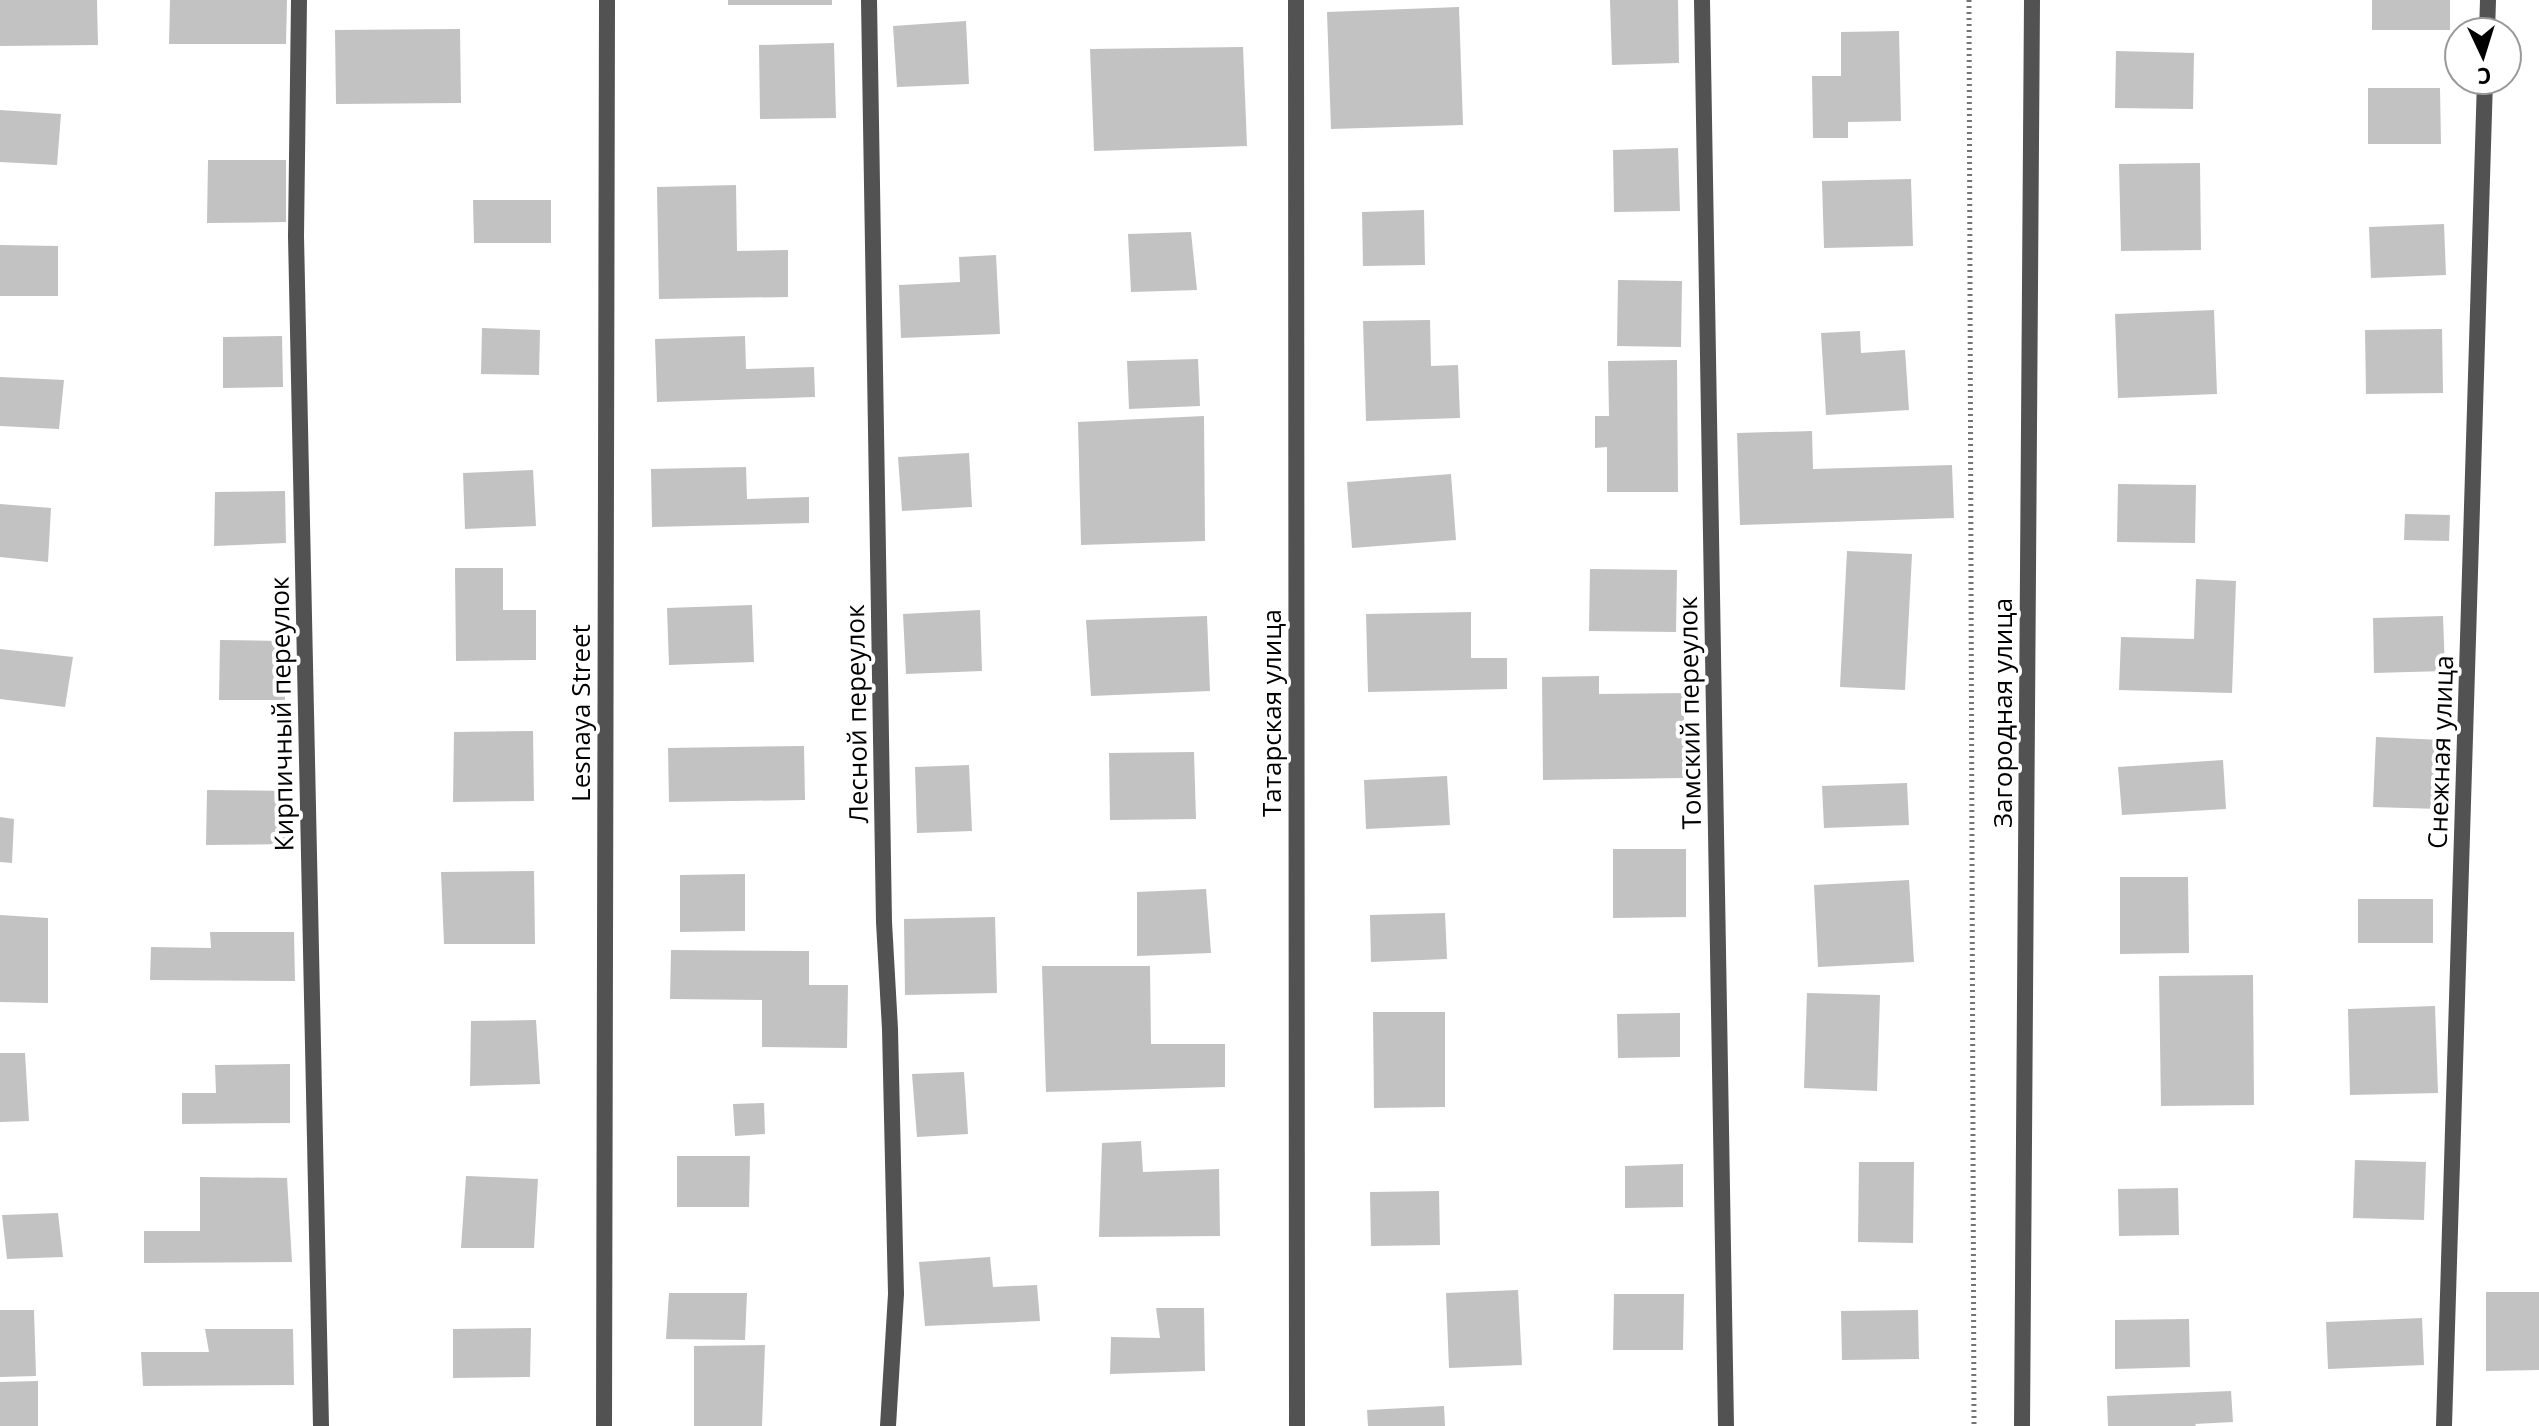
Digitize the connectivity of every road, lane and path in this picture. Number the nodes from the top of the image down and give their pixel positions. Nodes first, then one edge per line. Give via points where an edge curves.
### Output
1 (299, 0) edge
2 (607, 0) edge
3 (869, 0) edge
4 (1296, 0) edge
5 (1702, 0) edge
6 (1969, 0) edge
7 (2032, 0) edge
8 (2485, 96) edge
9 (321, 1426) edge
10 (604, 1426) edge
11 (888, 1426) edge
12 (1297, 1426) edge
13 (1726, 1426) edge
14 (1974, 1426) edge
15 (2022, 1426) edge
16 (2444, 1426) edge

1 - 9 street, Кирпичный переулок via 296,236
2 - 10 street, Lesnaya Street
3 - 11 street, Лесной переулок via 896,1294
4 - 12 street, Татарская улица
5 - 13 street, Томский переулок
6 - 14 path
7 - 15 street, Загородная улица
8 - 16 street, Снежная улица

